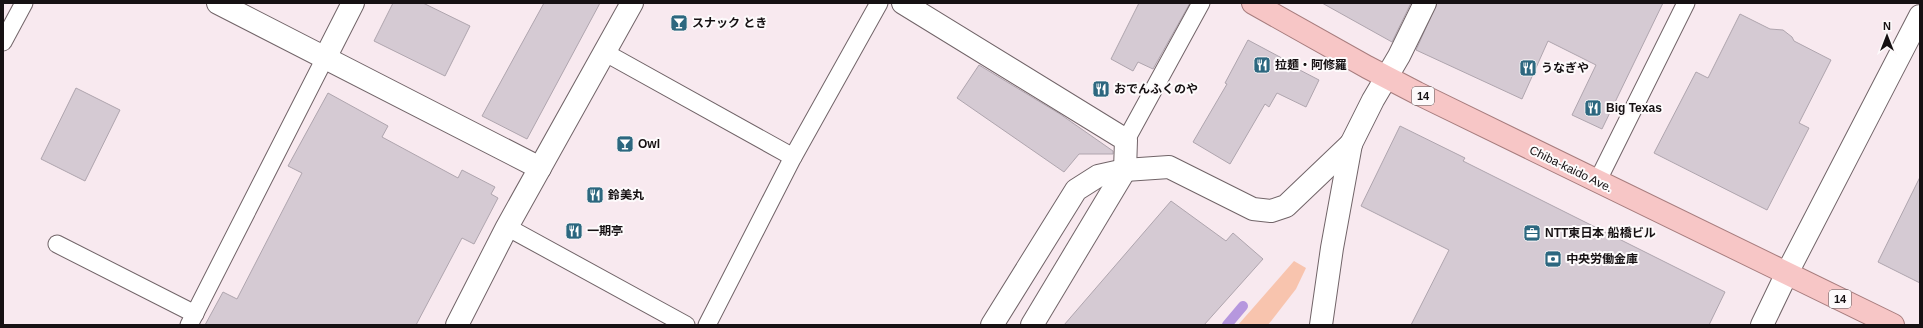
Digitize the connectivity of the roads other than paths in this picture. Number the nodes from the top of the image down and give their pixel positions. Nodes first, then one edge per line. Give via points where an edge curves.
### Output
1 (24, 3) edge
2 (218, 3) edge
3 (353, 3) edge
4 (632, 3) edge
5 (879, 3) edge
6 (903, 3) edge
7 (1201, 3) edge
8 (1253, 3) edge
9 (1425, 3) edge
10 (1686, 3) edge
11 (1920, 16) edge
12 (3, 42) edge
13 (604, 52) junction
14 (325, 58) junction
15 (1386, 77) junction
16 (1126, 140) junction
17 (1351, 144) junction
18 (793, 157) junction
19 (540, 168) junction
20 (1125, 170) junction
21 (1597, 182) junction
22 (507, 227) junction
23 (57, 244) dead end
24 (1787, 272) junction
25 (192, 319) edge
26 (457, 325) edge
27 (686, 325) edge
28 (707, 325) edge
29 (992, 325) edge
30 (1032, 325) edge
31 (1321, 325) edge
32 (1762, 325) edge
33 (1894, 325) edge

1 - 12 lane
2 - 14 street
3 - 14 street
4 - 13 street
5 - 18 lane
6 - 16 street
7 - 16 lane
8 - 15 highway, Chiba-kaido Ave. / 14
9 - 15 street
10 - 21 lane
11 - 24 street
13 - 18 lane
13 - 19 street
14 - 19 street
14 - 25 lane
15 - 17 street
15 - 21 highway, Chiba-kaido Ave. / 14
16 - 20 street
17 - 20 street via 1286,206 1271,211 1253,209 1169,167
17 - 31 street
18 - 28 lane
19 - 22 street
20 - 29 street via 1098,176 1076,190
20 - 30 street
21 - 24 highway, Chiba-kaido Ave. / 14
22 - 26 street
22 - 27 lane
23 - 25 lane
24 - 32 street
24 - 33 highway, Chiba-kaido Ave. / 14

